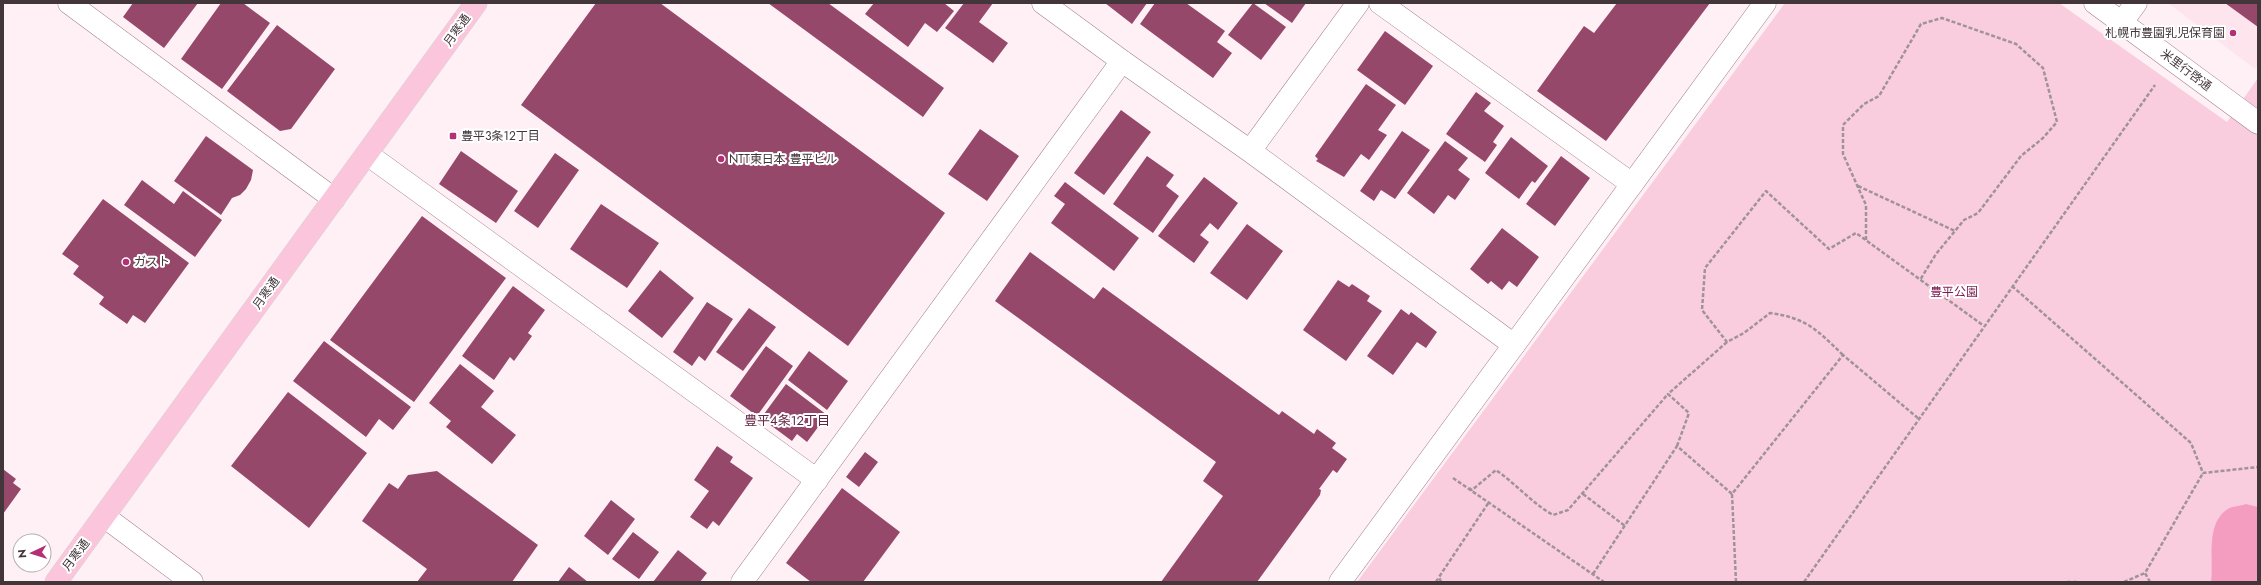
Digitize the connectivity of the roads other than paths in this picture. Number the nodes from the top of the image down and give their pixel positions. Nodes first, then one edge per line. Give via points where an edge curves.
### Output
1 (69, 3) edge
2 (476, 3) edge
3 (1043, 3) edge
4 (1358, 3) edge
5 (1380, 3) edge
6 (1765, 3) edge
7 (2095, 3) edge
8 (2136, 3) edge
9 (2122, 22) junction
10 (1122, 61) junction
11 (2258, 123) edge
12 (1250, 151) junction
13 (367, 154) junction
14 (1632, 184) junction
15 (334, 199) junction
16 (1514, 345) junction
17 (817, 480) junction
18 (105, 517) junction
19 (56, 582) edge
20 (192, 582) edge
21 (742, 582) edge
22 (1340, 582) edge

1 - 15 street
2 - 13 highway, 月寒通
3 - 10 street
4 - 12 street
5 - 14 street
6 - 14 street
7 - 9 street, 米里行啓通
8 - 9 street
9 - 11 street, 米里行啓通
10 - 12 street
10 - 17 street
12 - 16 street
13 - 15 highway, 月寒通
13 - 17 street
14 - 16 street
15 - 18 highway, 月寒通
16 - 22 street
17 - 21 street
18 - 19 highway, 月寒通
18 - 20 street

